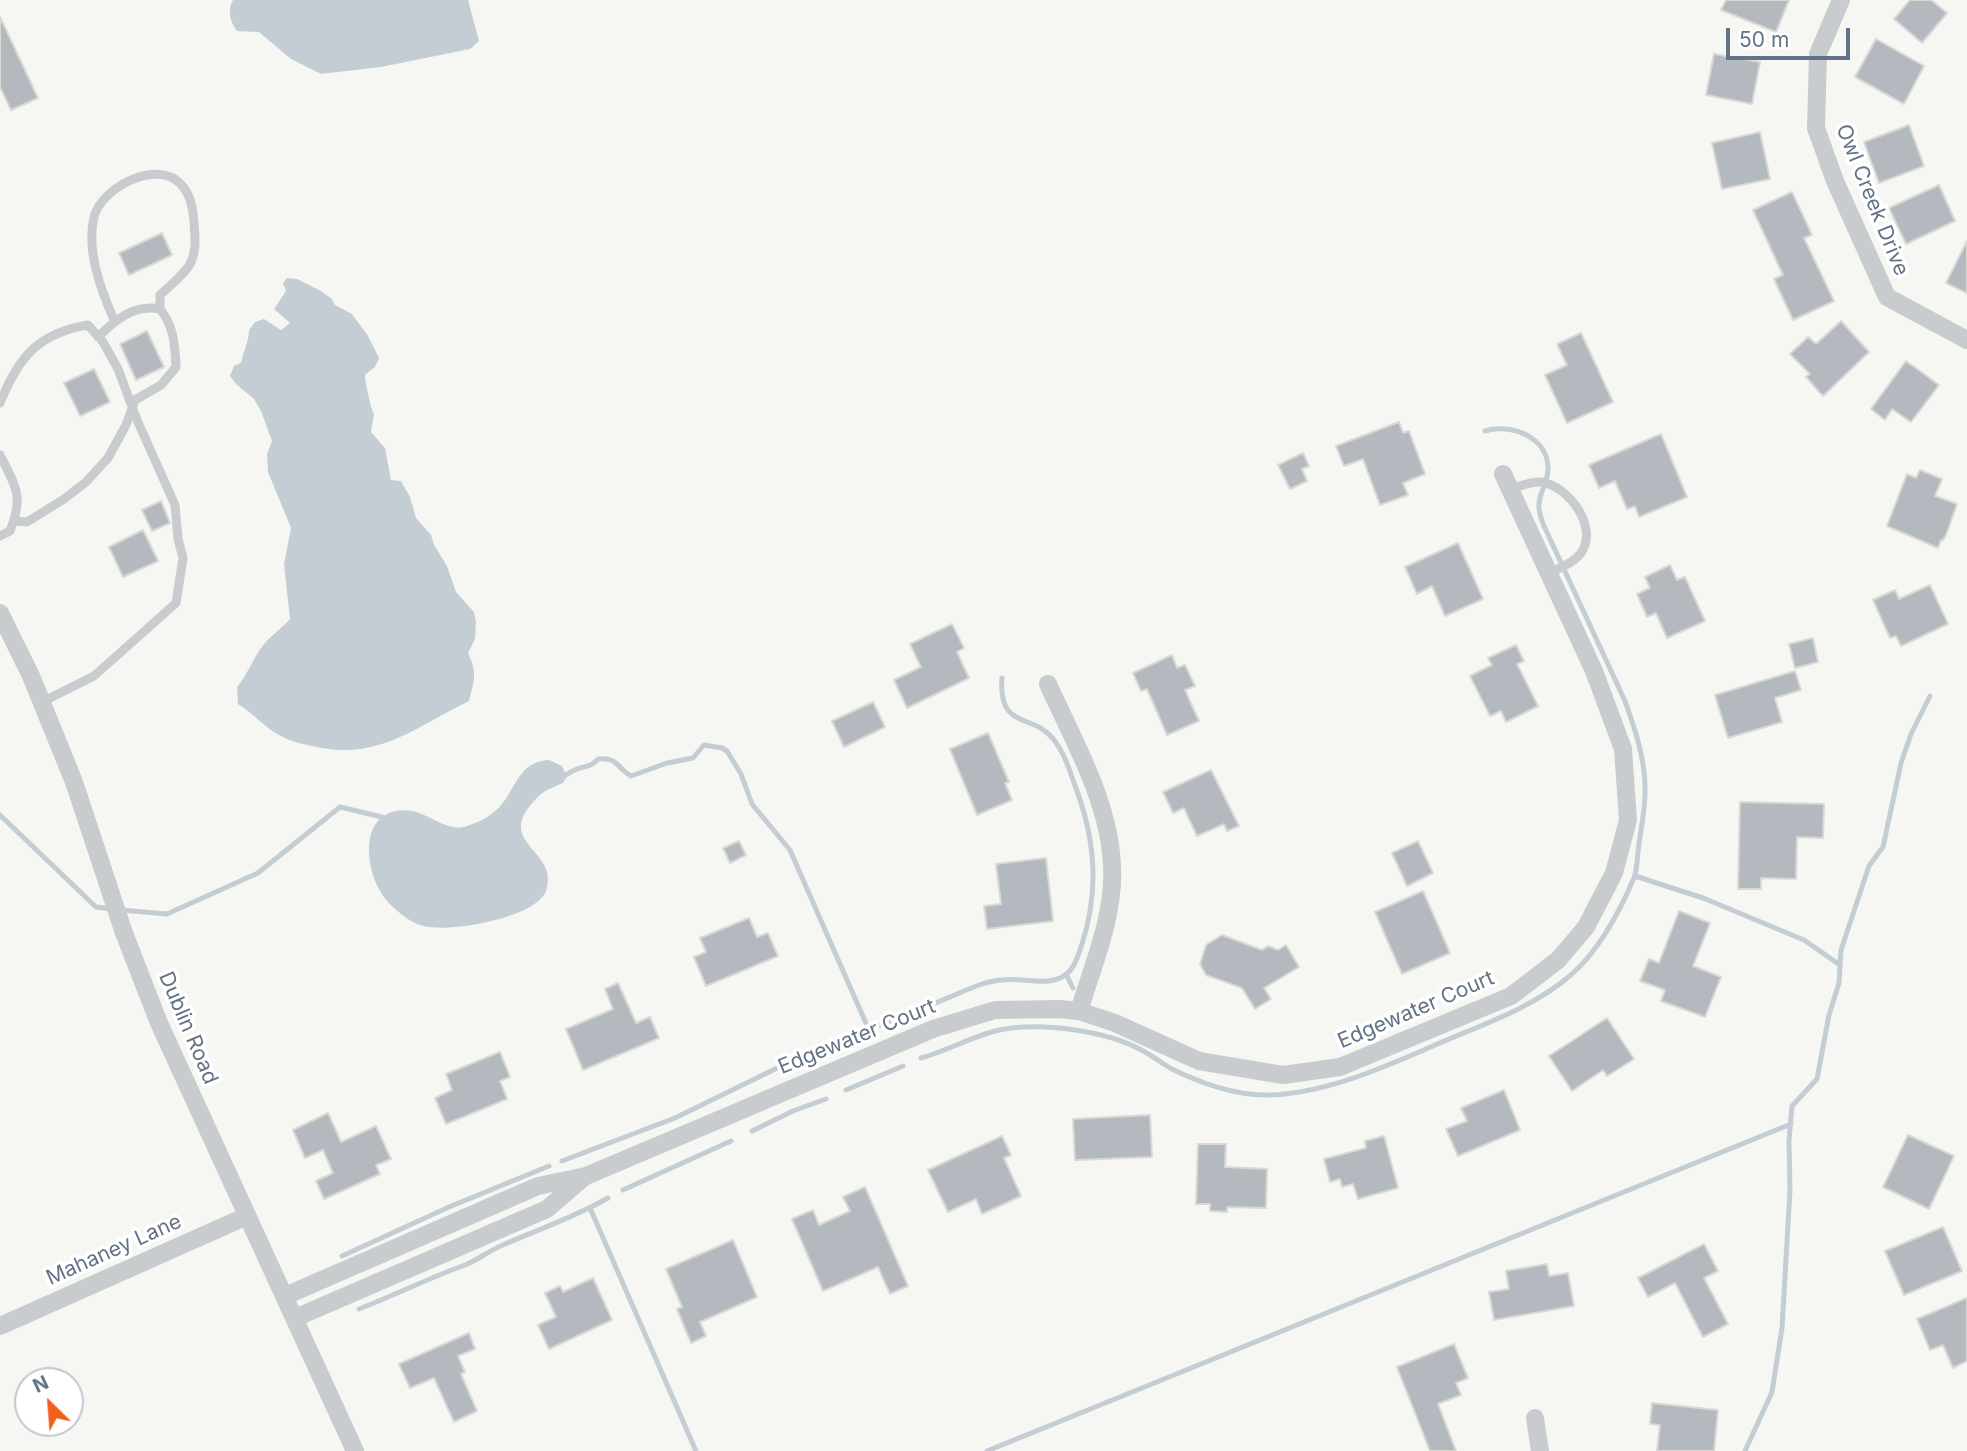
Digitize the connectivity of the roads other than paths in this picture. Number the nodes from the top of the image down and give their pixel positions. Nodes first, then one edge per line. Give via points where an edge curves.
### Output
1 (1841, 0) edge
2 (160, 309) junction
3 (114, 320) junction
4 (98, 337) junction
5 (1967, 340) edge
6 (0, 403) edge
7 (132, 407) junction
8 (0, 455) edge
9 (1507, 481) joint
10 (14, 521) junction
11 (0, 536) edge
12 (1554, 571) junction
13 (0, 613) edge
14 (1048, 684) dead end
15 (42, 702) junction
16 (1079, 1011) junction
17 (586, 1176) junction
18 (247, 1216) junction
19 (285, 1296) junction
20 (295, 1318) junction
21 (0, 1326) edge
22 (1535, 1418) dead end
23 (355, 1451) edge
24 (1540, 1451) edge

1 - 5 street, Owl Creek Drive via 1818,54 1816,128 1835,181 1887,297
2 - 3 lane via 150,307
2 - 3 lane via 160,295 189,265 196,244 193,204 185,188 164,174 119,185 94,215 95,264
2 - 7 lane via 168,319 176,367
3 - 4 lane
4 - 6 lane via 88,325 65,328 29,350
4 - 7 lane via 118,369
7 - 10 lane via 108,458 86,482 27,522
7 - 15 lane via 175,505 183,558 176,603 94,676
8 - 10 lane via 15,485 19,509
9 - 12 street, Edgewater Court
9 - 12 lane via 1554,486 1574,502 1582,517 1586,534 1582,552
10 - 11 lane via 10,531
12 - 16 street, Edgewater Court via 1623,749 1628,820 1614,873 1586,927 1558,960 1511,996 1340,1067 1283,1075 1199,1061
13 - 15 street, Dublin Road
14 - 16 street via 1103,807 1113,866 1108,916
15 - 18 street, Dublin Road via 159,1023
16 - 17 street, Edgewater Court via 995,1010 933,1029
17 - 19 street, Edgewater Court via 538,1186
17 - 20 street, Edgewater Court via 547,1209
18 - 19 street, Dublin Road
18 - 21 street, Mahaney Lane
19 - 20 street, Dublin Road
20 - 23 street, Dublin Road
22 - 24 street

